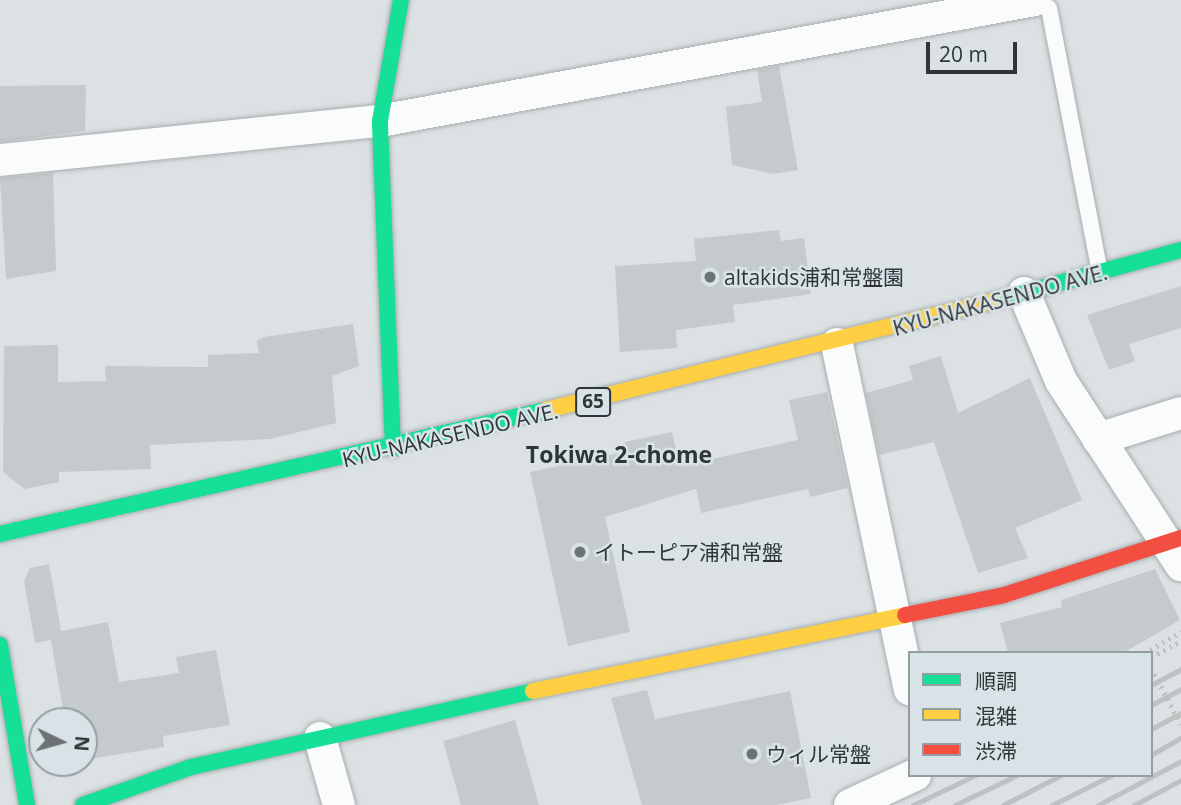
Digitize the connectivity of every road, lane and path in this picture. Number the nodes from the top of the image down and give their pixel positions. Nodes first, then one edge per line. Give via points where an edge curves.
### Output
1 (401, 0) edge
2 (1042, 4) edge
3 (976, 5) edge
4 (380, 121) junction
5 (0, 160) edge
6 (1181, 250) edge
7 (1100, 274) junction
8 (1024, 293) junction
9 (837, 344) junction
10 (1181, 413) edge
11 (1098, 439) junction
12 (393, 449) junction
13 (0, 534) edge
14 (1176, 548) edge
15 (892, 621) junction
16 (1181, 632) edge
17 (1181, 641) edge
18 (0, 645) edge
19 (1148, 651) edge
20 (1153, 656) edge
21 (1153, 672) edge
22 (908, 681) edge
23 (1181, 724) edge
24 (320, 738) junction
25 (911, 777) edge
26 (27, 805) edge
27 (83, 805) edge
28 (339, 805) edge
29 (850, 805) edge

1 - 4 street
2 - 3 street
2 - 7 lane
3 - 4 street
4 - 5 street
4 - 12 street
6 - 7 street, KYU-NAKASENDO AVE. / 65
7 - 8 street, KYU-NAKASENDO AVE. / 65
8 - 9 street, KYU-NAKASENDO AVE. / 65
8 - 11 street via 1061,381
9 - 12 street, KYU-NAKASENDO AVE. / 65
9 - 15 street
10 - 11 street
11 - 14 street
12 - 13 street, KYU-NAKASENDO AVE. / 65
14 - 15 street
15 - 22 street
15 - 24 street
16 - 19 path
17 - 20 path
18 - 26 street
21 - 23 path, bridge
24 - 27 street via 191,767
24 - 28 street
25 - 29 street

